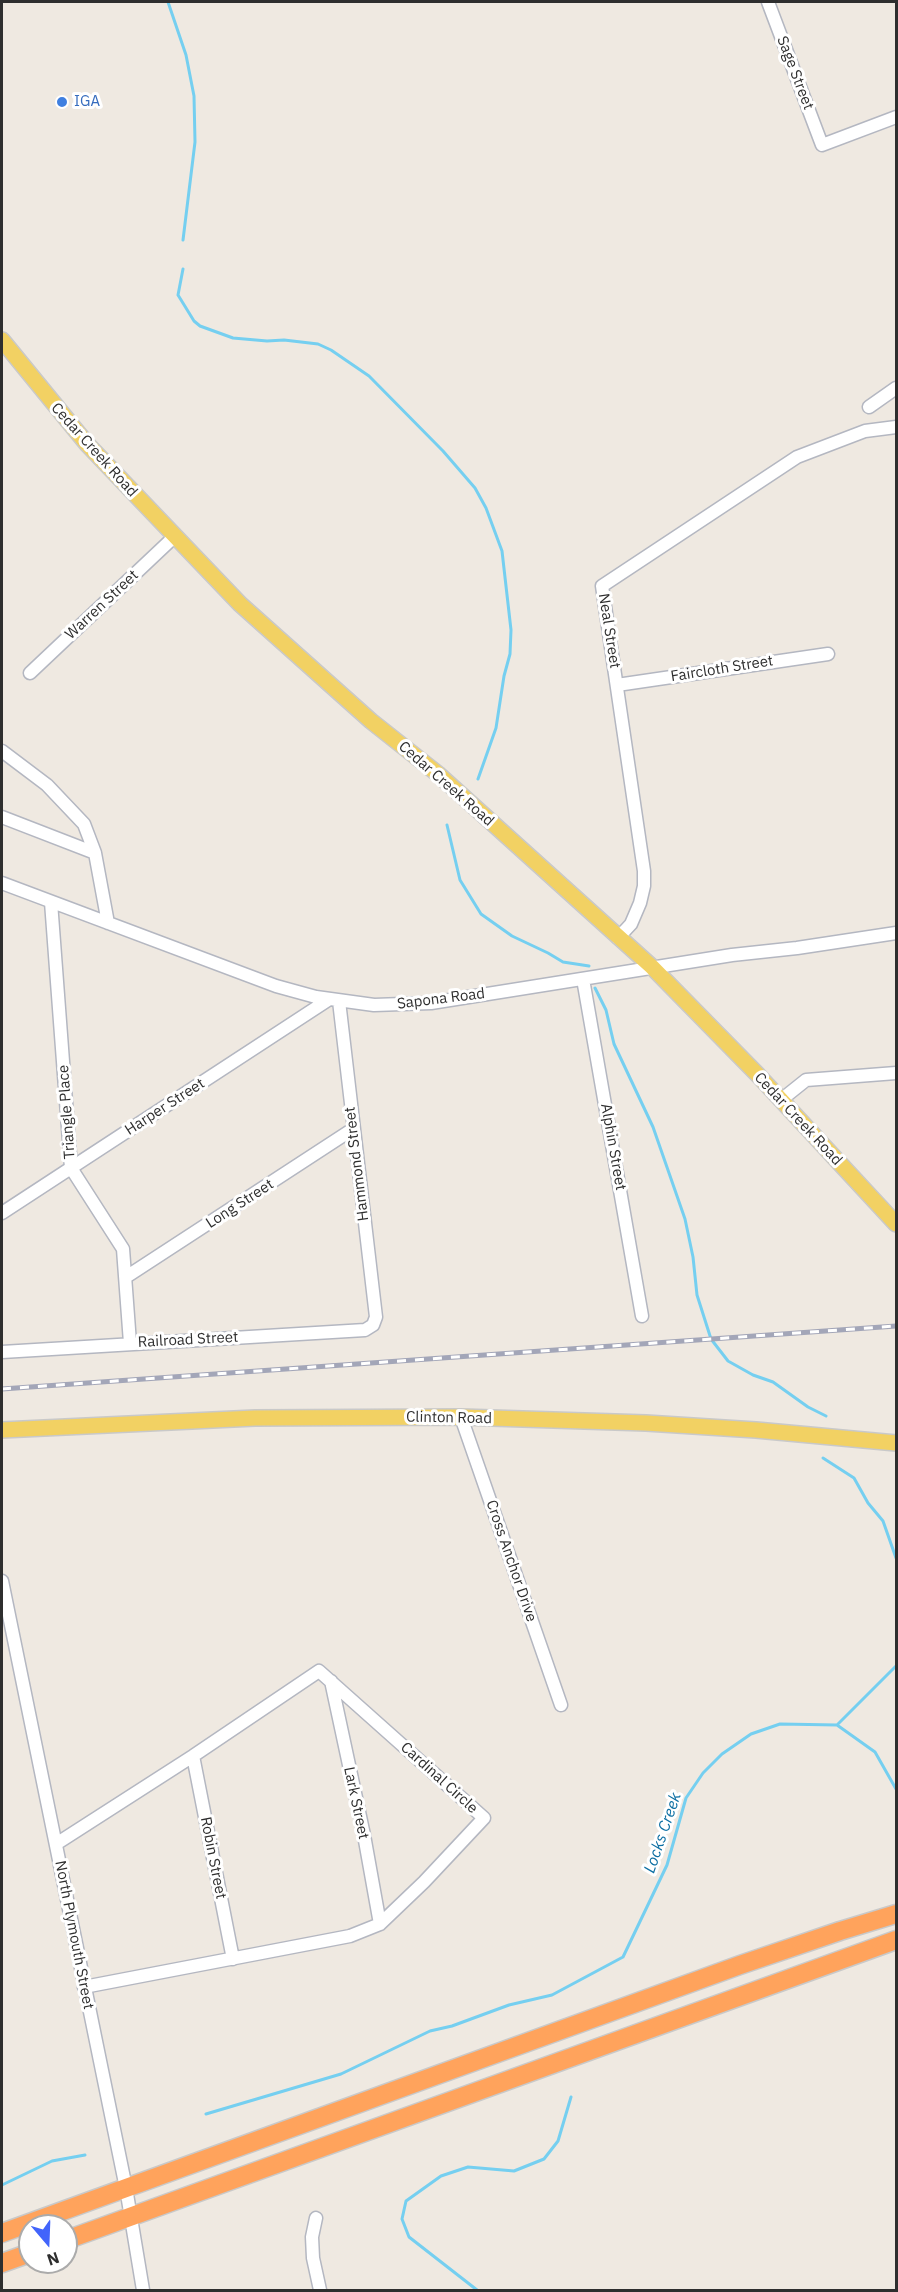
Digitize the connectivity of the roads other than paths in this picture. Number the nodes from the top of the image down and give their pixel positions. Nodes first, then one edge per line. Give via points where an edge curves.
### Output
1 (768, 2) edge
2 (897, 117) edge
3 (2, 340) edge
4 (897, 388) edge
5 (869, 407) dead end
6 (897, 427) edge
7 (174, 537) junction
8 (828, 654) dead end
9 (30, 673) dead end
10 (617, 685) junction
11 (2, 751) edge
12 (2, 818) edge
13 (95, 852) junction
14 (2, 883) edge
15 (51, 902) junction
16 (108, 922) junction
17 (897, 933) edge
18 (618, 938) junction
19 (652, 967) junction
20 (583, 979) junction
21 (334, 1001) junction
22 (897, 1073) edge
23 (781, 1100) junction
24 (353, 1129) junction
25 (71, 1168) junction
26 (2, 1213) edge
27 (897, 1224) edge
28 (126, 1277) junction
29 (642, 1316) dead end
30 (373, 1325) joint
31 (130, 1343) junction
32 (2, 1352) edge
33 (461, 1417) junction
34 (2, 1430) edge
35 (897, 1443) edge
36 (2, 1581) edge
37 (331, 1681) junction
38 (561, 1705) dead end
39 (193, 1756) junction
40 (56, 1844) junction
41 (897, 1914) edge
42 (380, 1924) junction
43 (897, 1940) edge
44 (233, 1959) junction
45 (84, 1987) junction
46 (126, 2188) junction
47 (130, 2217) junction
48 (316, 2218) dead end
49 (2, 2233) edge
50 (78, 2236) edge
51 (18, 2257) edge
52 (2, 2263) edge
53 (143, 2290) edge
54 (320, 2290) edge

1 - 2 street, Sage Street via 822,145
3 - 7 main road, Cedar Creek Road via 87,444
4 - 5 street
6 - 10 street, Neal Street via 865,431 797,457 602,586
7 - 9 street, Warren Street
7 - 18 main road, Cedar Creek Road via 257,620 371,721 438,774
8 - 10 street, Faircloth Street
10 - 18 street, Neal Street via 644,871 640,903 631,924
11 - 13 street via 47,785 84,824
12 - 13 street
13 - 16 street
14 - 15 street, Sapona Road
15 - 16 street, Sapona Road
15 - 25 street, Triangle Place
16 - 21 street, Sapona Road via 276,986
17 - 19 street, Sapona Road
18 - 19 main road, Cedar Creek Road
19 - 20 street, Sapona Road
19 - 23 main road, Cedar Creek Road
20 - 21 street, Sapona Road via 431,1003 374,1005
20 - 29 street, Alphin Street
21 - 24 street, Hammond Street
21 - 25 street, Harper Street
22 - 23 street via 806,1080
23 - 27 main road, Cedar Creek Road
24 - 28 street, Long Street
24 - 30 street, Hammond Street via 376,1317
25 - 26 street, Harper Street
25 - 28 street, Triangle Place via 123,1249
28 - 31 street, Triangle Place
30 - 31 street, Railroad Street via 365,1330
31 - 32 street, Railroad Street
33 - 34 main road, Clinton Road via 255,1418
33 - 35 main road, Clinton Road via 657,1424
33 - 38 street, Cross Anchor Drive
36 - 40 street, North Plymouth Street
37 - 39 street via 319,1671
37 - 42 street, Lark Street
37 - 42 street, Cardinal Circle via 484,1818
39 - 40 street
39 - 44 street, Robin Street
40 - 45 street, North Plymouth Street
41 - 46 highway via 740,1965
42 - 44 street, Cardinal Circle via 350,1936
43 - 47 highway
44 - 45 street, Cardinal Circle
45 - 46 street, North Plymouth Street
46 - 47 street, North Plymouth Street
46 - 49 highway
47 - 50 highway
47 - 53 street, North Plymouth Street
48 - 54 street via 313,2258
51 - 52 highway

